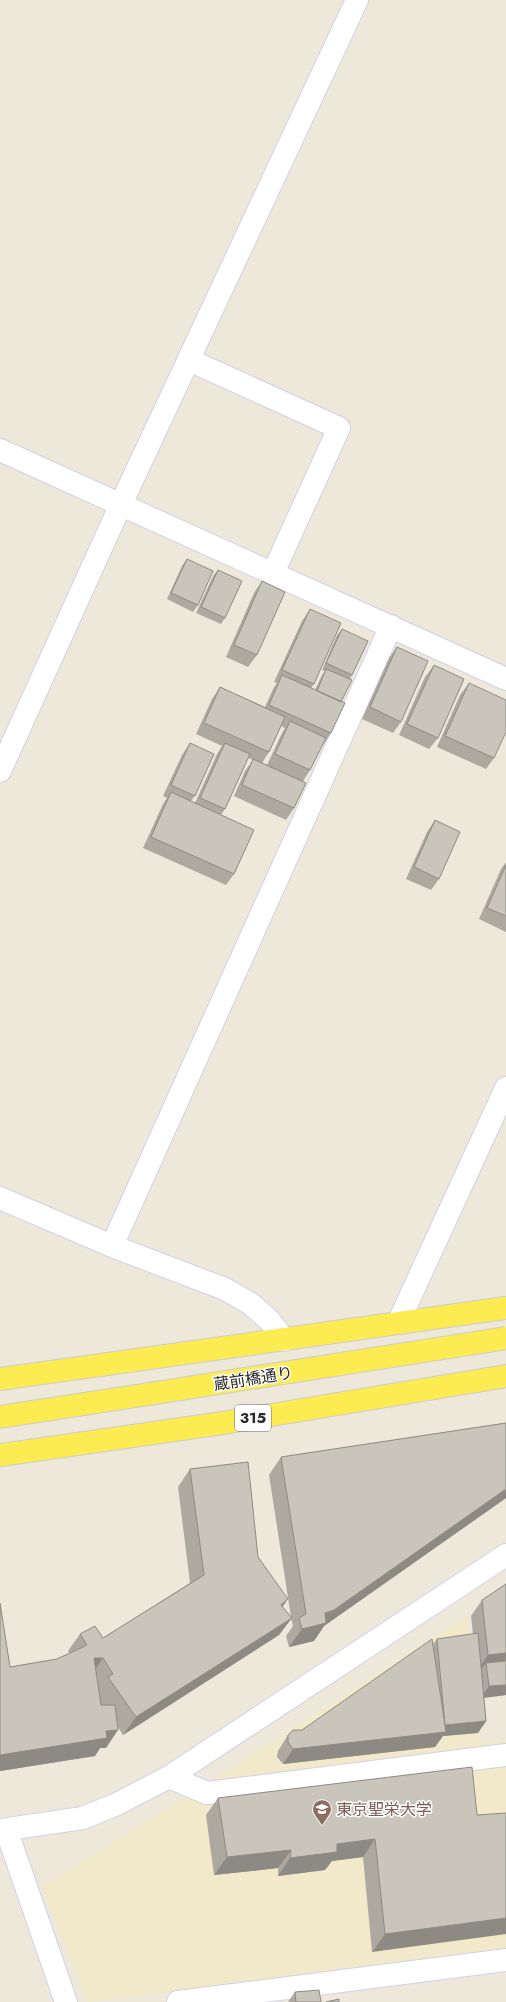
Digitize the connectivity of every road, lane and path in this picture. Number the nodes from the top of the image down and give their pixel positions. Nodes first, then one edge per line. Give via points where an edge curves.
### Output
1 (357, 0) edge
2 (189, 360) junction
3 (0, 450) edge
4 (121, 504) junction
5 (273, 573) junction
6 (391, 626) junction
7 (506, 679) edge
8 (0, 771) edge
9 (506, 1088) edge
10 (0, 1198) edge
11 (112, 1246) junction
12 (506, 1308) edge
13 (398, 1323) junction
14 (506, 1338) edge
15 (285, 1340) junction
16 (506, 1376) edge
17 (0, 1379) edge
18 (0, 1417) edge
19 (0, 1454) edge
20 (506, 1555) edge
21 (506, 1755) edge
22 (169, 1777) junction
23 (3, 1830) edge
24 (506, 1960) edge
25 (66, 2002) edge
26 (178, 2002) edge

1 - 2 street
2 - 4 street
2 - 5 street via 340,428
3 - 4 street
4 - 5 street
4 - 8 street
5 - 6 street
6 - 7 street
6 - 11 street
9 - 13 street
10 - 11 street
11 - 15 street via 225,1289 251,1304 269,1320
12 - 13 main road
13 - 15 main road
14 - 18 main road, 蔵前橋通り, bridge
15 - 17 main road
16 - 19 main road, 315 via 223,1422
20 - 22 street
21 - 22 street via 207,1793
22 - 23 street via 83,1818
23 - 25 street
24 - 26 street

